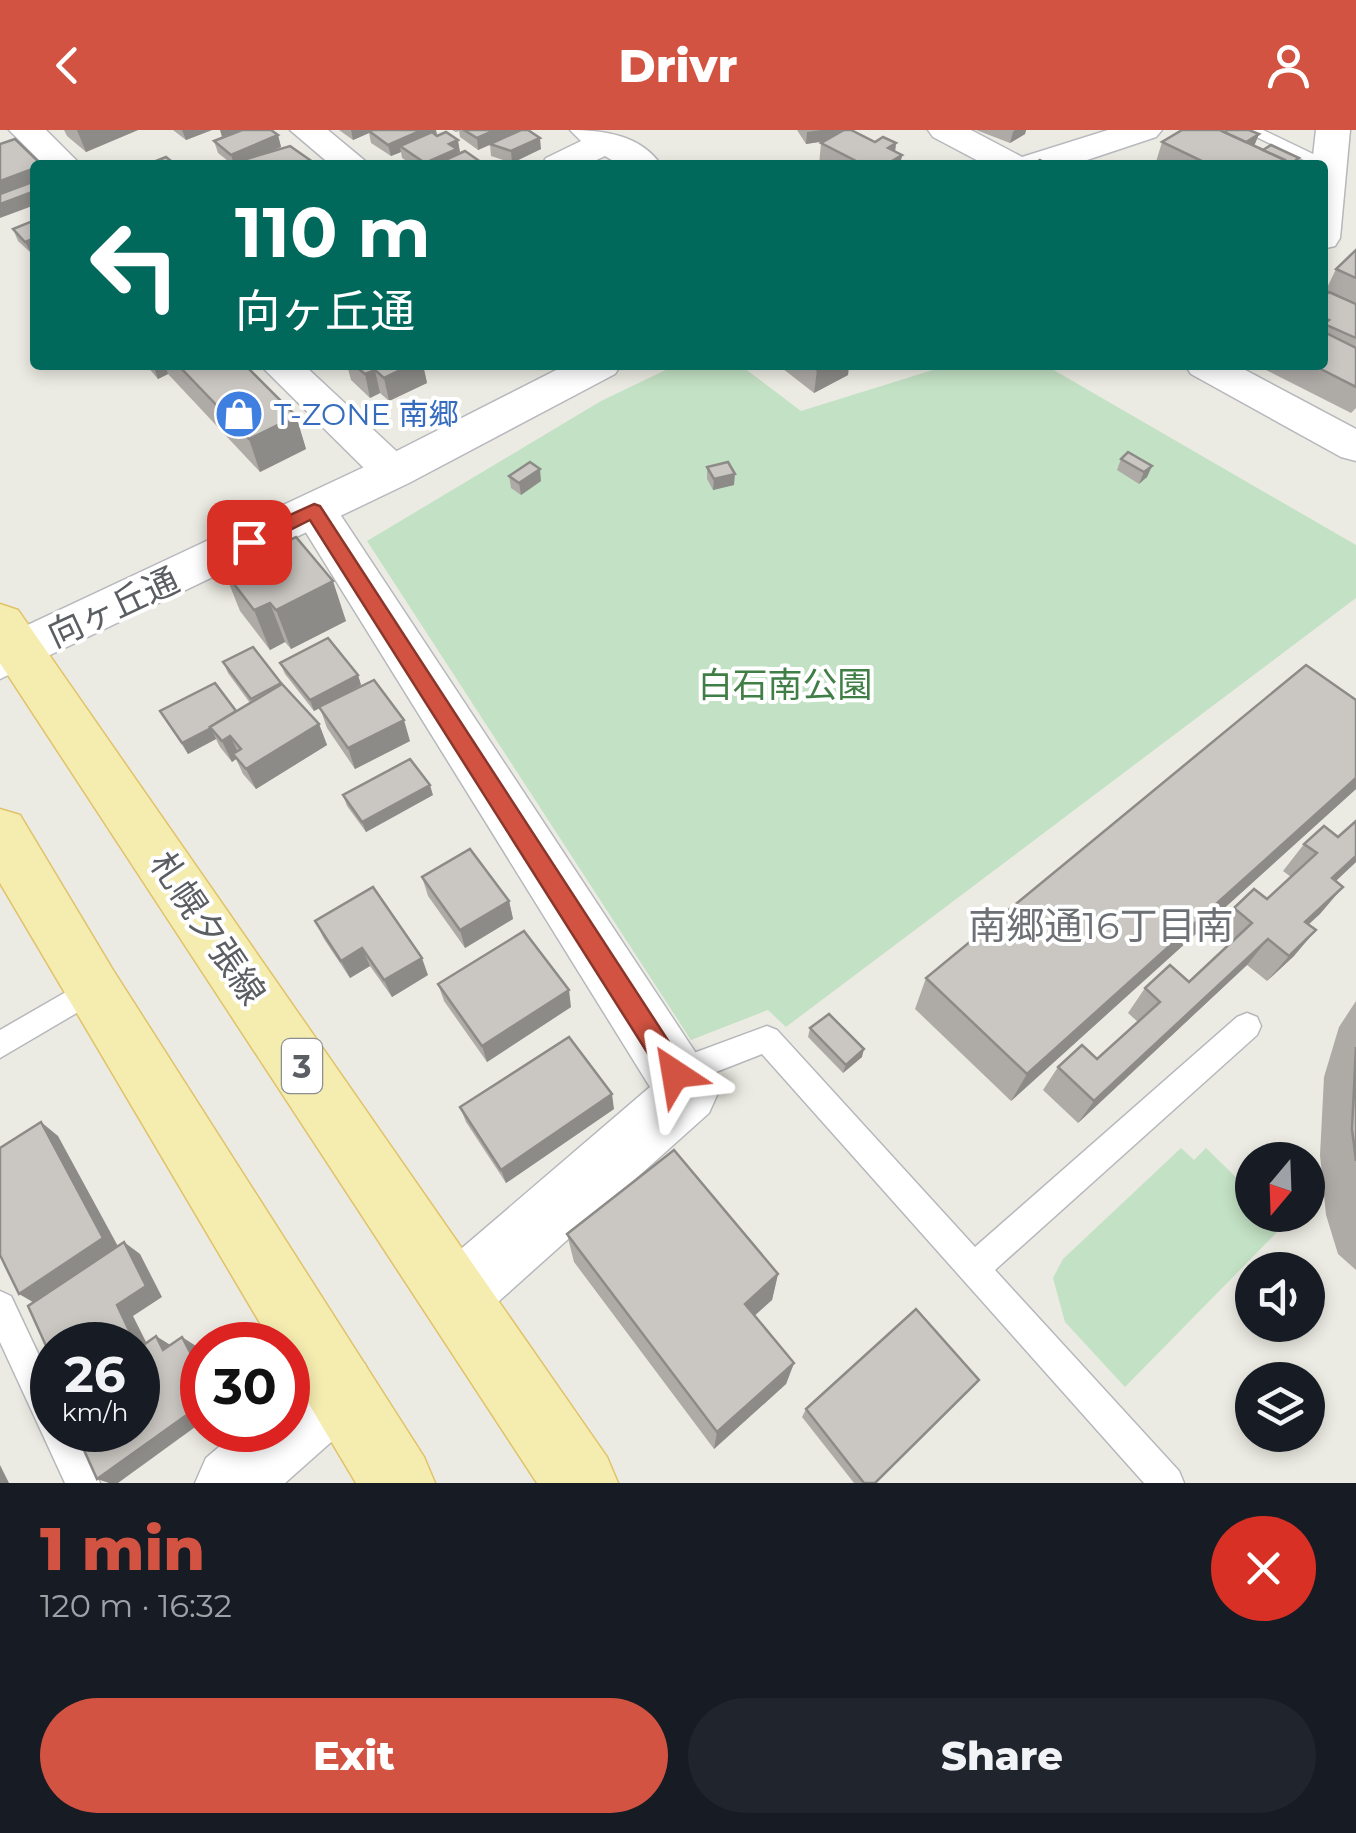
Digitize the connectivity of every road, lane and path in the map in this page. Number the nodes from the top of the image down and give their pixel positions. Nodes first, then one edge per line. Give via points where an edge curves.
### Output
1 (7, 130) edge
2 (26, 130) edge
3 (307, 130) edge
4 (945, 130) edge
5 (1144, 130) edge
6 (1250, 130) edge
7 (1333, 130) edge
8 (0, 132) edge
9 (597, 136) edge
10 (59, 160) edge
11 (347, 160) edge
12 (565, 160) edge
13 (636, 160) edge
14 (1002, 160) edge
15 (1051, 160) edge
16 (1308, 160) edge
17 (1337, 175) edge
18 (1328, 213) edge
19 (285, 370) edge
20 (590, 370) edge
21 (1214, 370) edge
22 (1356, 447) edge
23 (393, 472) junction
24 (314, 510) junction
25 (7, 645) edge
26 (0, 832) edge
27 (92, 989) junction
28 (1247, 1026) dead end
29 (0, 1045) edge
30 (675, 1074) junction
31 (975, 1267) junction
32 (456, 1295) junction
33 (0, 1306) edge
34 (30, 1371) edge
35 (341, 1388) junction
36 (68, 1452) edge
37 (83, 1483) edge
38 (231, 1483) edge
39 (398, 1483) edge
40 (580, 1483) edge
41 (1167, 1483) edge

1 - 8 street
2 - 10 street
3 - 11 street
4 - 14 street
5 - 15 street
6 - 16 lane
7 - 17 street
9 - 12 street
9 - 13 street
17 - 18 street
19 - 23 street
20 - 23 street, 向ヶ丘通
21 - 22 street
23 - 24 street, 向ヶ丘通
24 - 25 street, 向ヶ丘通
24 - 30 street
25 - 32 main road, 札幌夕張線 / 3
26 - 27 main road
27 - 29 lane
27 - 35 main road
28 - 31 lane
30 - 31 lane via 767,1039
30 - 32 street via 688,1093
31 - 41 lane
32 - 40 main road, 札幌夕張線 / 3
33 - 34 lane
35 - 38 street
35 - 39 main road
36 - 37 lane

